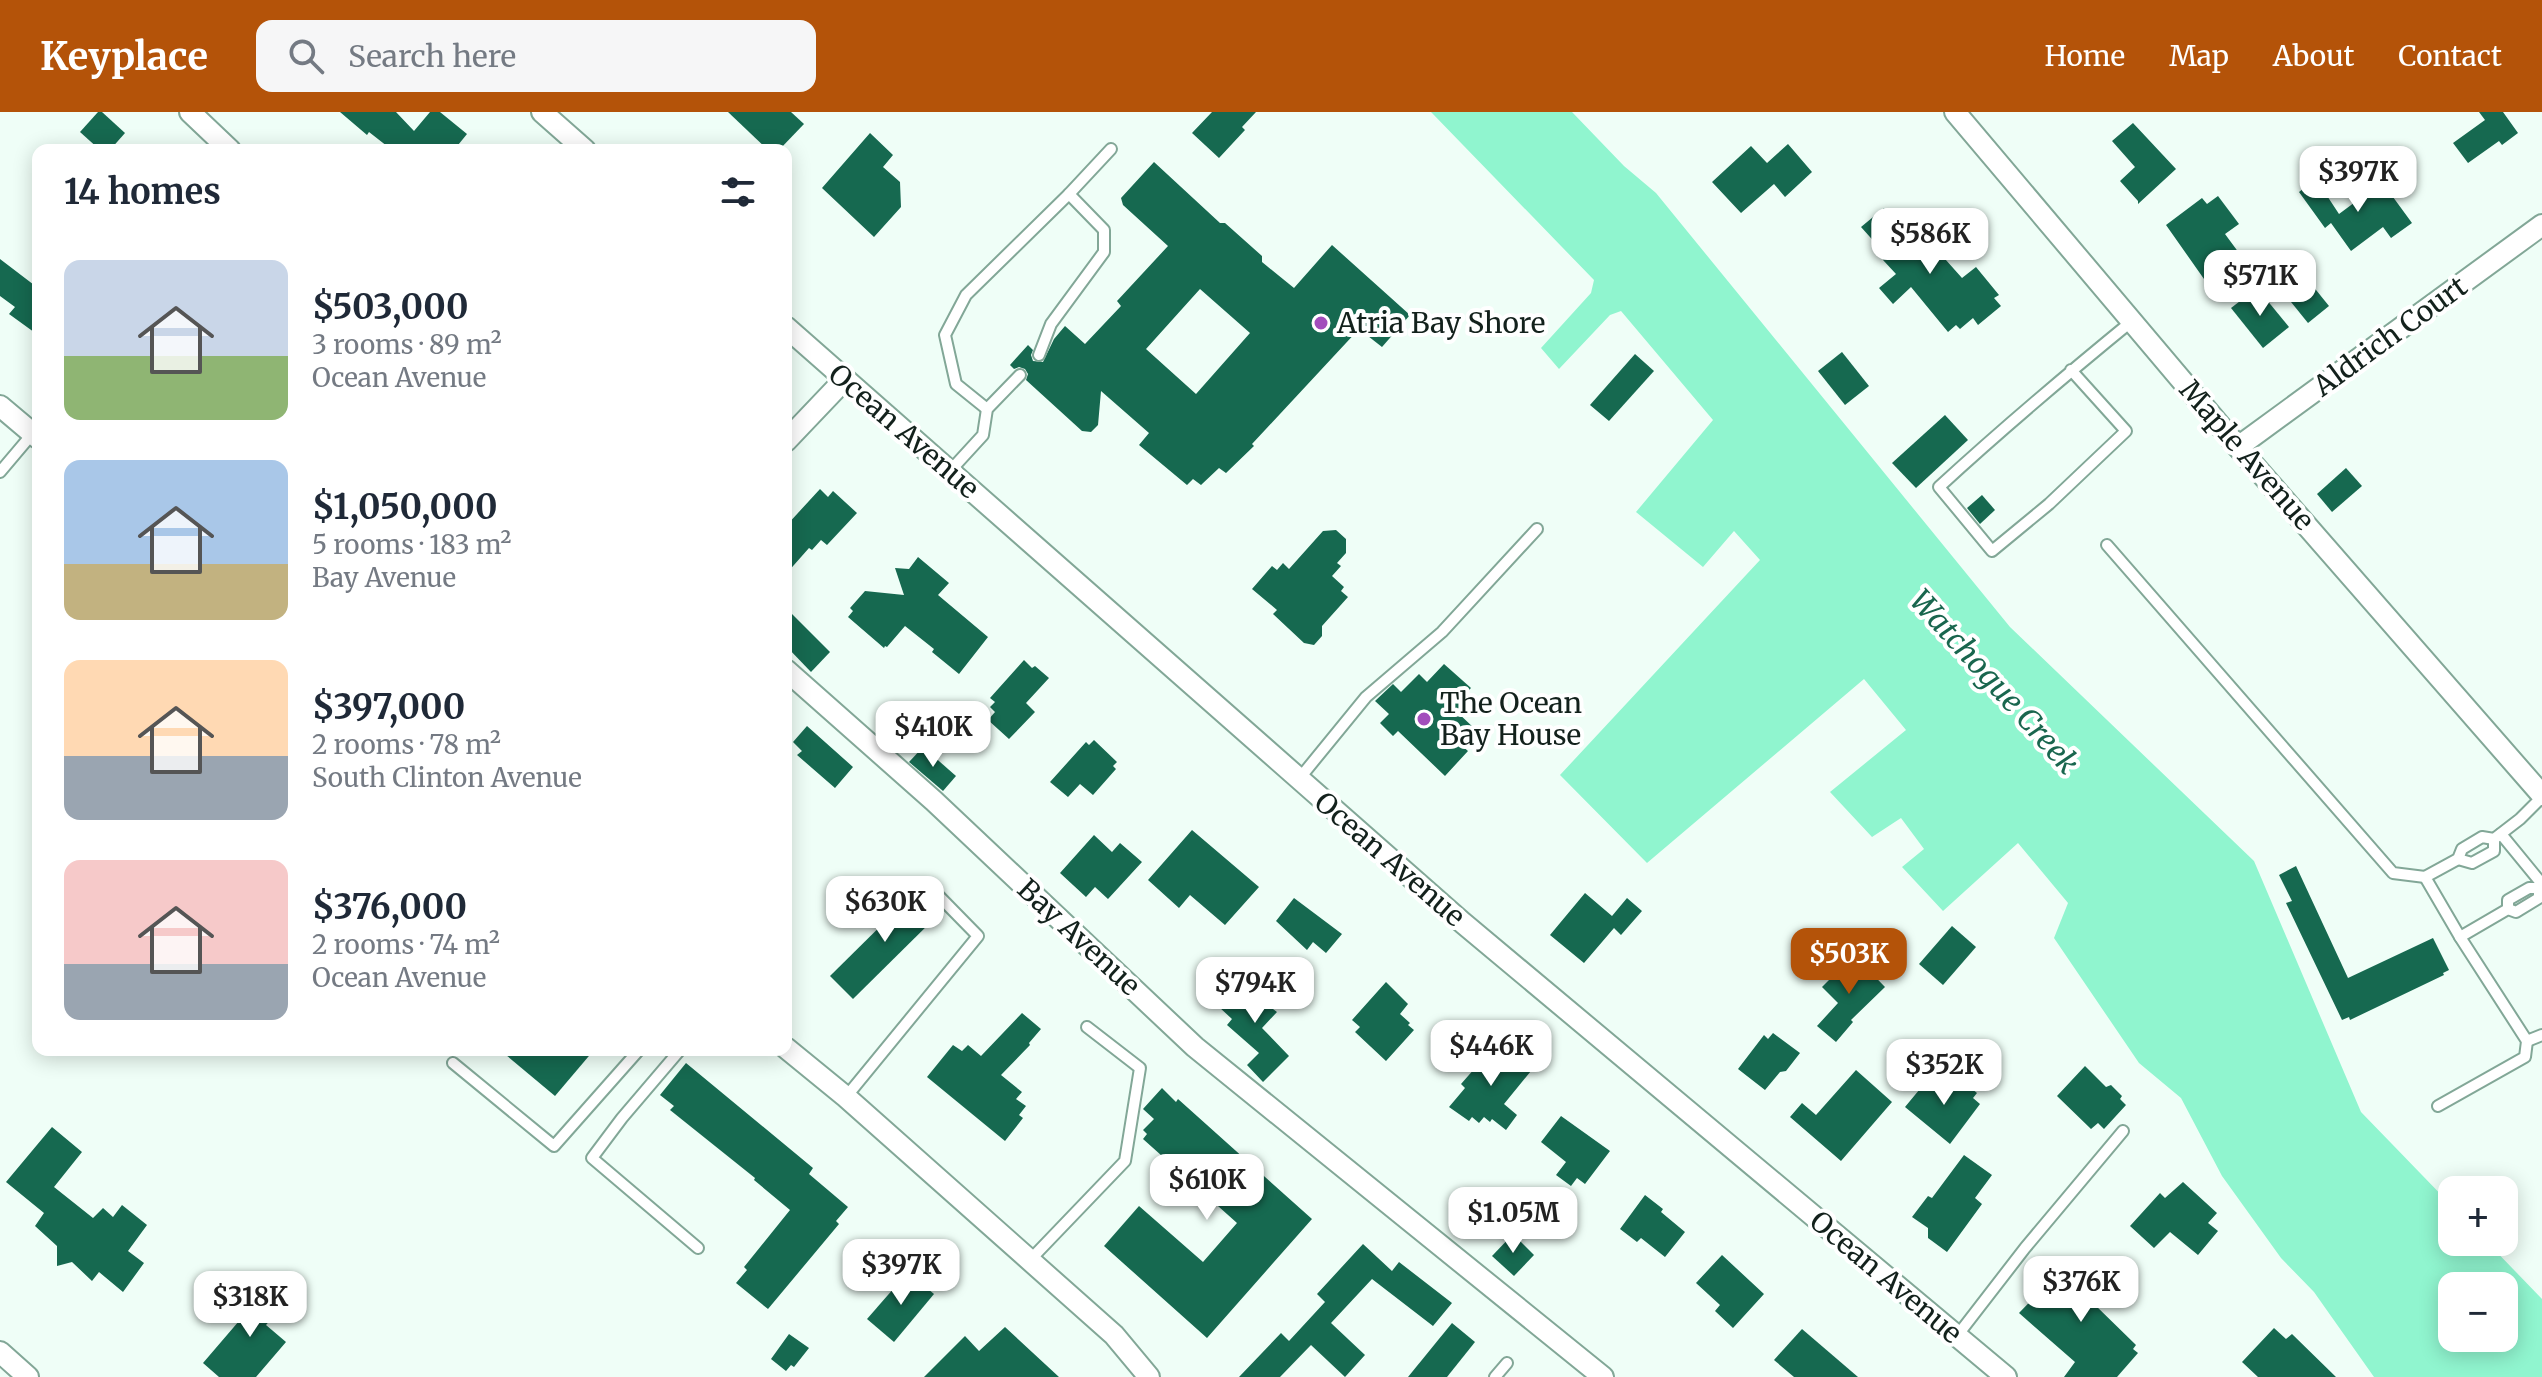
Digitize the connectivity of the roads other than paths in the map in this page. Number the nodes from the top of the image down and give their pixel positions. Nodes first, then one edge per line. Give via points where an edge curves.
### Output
1 (190, 112) edge
2 (542, 112) edge
3 (1955, 112) edge
4 (224, 144) edge
5 (578, 144) edge
6 (1111, 149) dead end
7 (1069, 194) junction
8 (2542, 225) edge
9 (2132, 321) junction
10 (792, 332) edge
11 (1039, 355) dead end
12 (2071, 370) junction
13 (1020, 375) dead end
14 (845, 379) junction
15 (0, 406) edge
16 (987, 409) junction
17 (32, 433) edge
18 (792, 435) edge
19 (32, 440) edge
20 (2238, 447) junction
21 (950, 471) junction
22 (0, 472) edge
23 (1537, 529) dead end
24 (2107, 545) dead end
25 (792, 675) edge
26 (1299, 779) junction
27 (2542, 796) edge
28 (2498, 837) junction
29 (2458, 859) junction
30 (2425, 877) junction
31 (929, 886) dead end
32 (2541, 886) edge
33 (2460, 937) junction
34 (1087, 1027) dead end
35 (2542, 1035) edge
36 (2527, 1041) junction
37 (792, 1053) edge
38 (634, 1056) edge
39 (675, 1056) edge
40 (453, 1063) dead end
41 (846, 1097) junction
42 (2438, 1106) dead end
43 (2123, 1131) dead end
44 (698, 1248) dead end
45 (1031, 1259) junction
46 (1957, 1336) junction
47 (0, 1352) edge
48 (1507, 1363) dead end
49 (1140, 1374) edge
50 (28, 1377) edge
51 (1495, 1377) edge
52 (1603, 1377) edge
53 (2006, 1377) edge

1 - 4 street
2 - 5 street
3 - 9 street, Maple Avenue
6 - 7 lane
7 - 11 lane via 1104,230 1104,252 1051,324
7 - 16 lane via 966,295 945,335 956,384
8 - 20 street, Aldrich Court
9 - 12 lane
9 - 20 street, Maple Avenue
10 - 14 street, Ocean Avenue
12 - 12 lane via 1939,487 1992,551 2126,431
13 - 16 lane
14 - 18 street
14 - 21 street, Ocean Avenue
15 - 17 street
16 - 21 lane via 983,435
19 - 22 lane
20 - 27 street, Maple Avenue
21 - 26 street, Ocean Avenue
23 - 26 lane via 1442,632 1366,697
24 - 30 lane via 2393,873
25 - 52 street, Bay Avenue via 1195,1047
26 - 46 street, Ocean Avenue
27 - 28 lane
28 - 29 lane via 2482,837 2462,849
28 - 29 lane via 2494,851 2472,863
28 - 32 lane
29 - 30 lane
30 - 33 lane
31 - 41 lane via 978,936
32 - 33 lane via 2539,898
33 - 36 lane
34 - 45 lane via 1140,1068 1125,1161
35 - 36 lane
36 - 42 lane via 2525,1057
37 - 41 street
38 - 40 lane via 554,1146
39 - 44 lane via 592,1158
41 - 45 street
43 - 46 lane
45 - 49 street via 1114,1335
46 - 53 street, Ocean Avenue
47 - 50 street
48 - 51 lane

